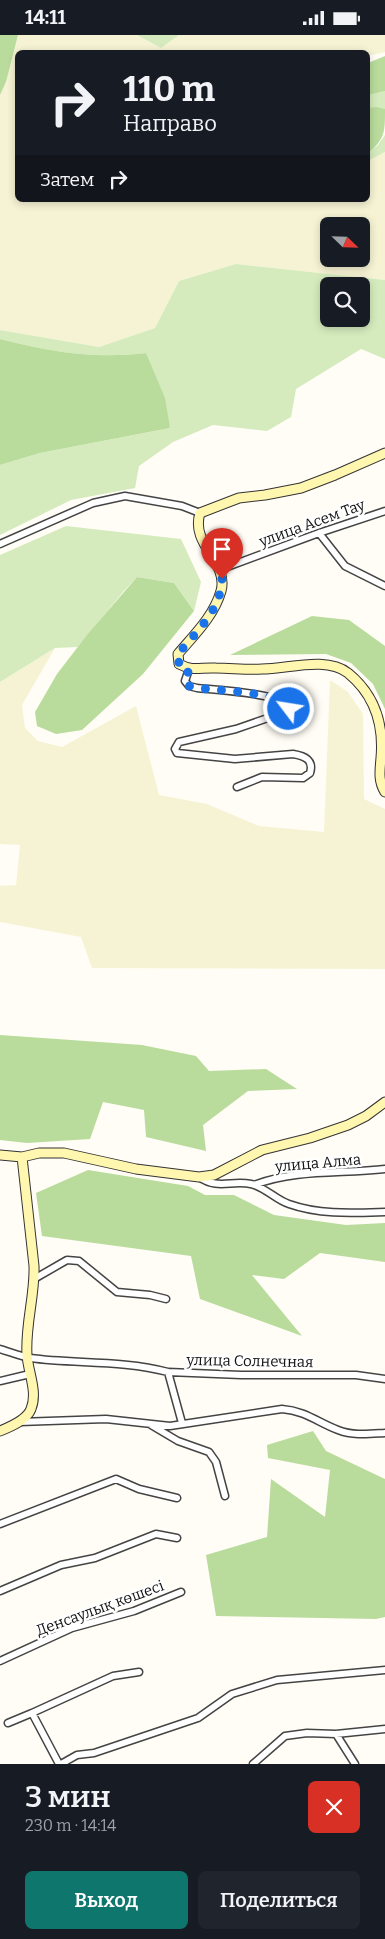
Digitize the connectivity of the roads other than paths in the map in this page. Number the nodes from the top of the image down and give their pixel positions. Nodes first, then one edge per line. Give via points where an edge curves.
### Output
1 (385, 453) edge
2 (385, 511) edge
3 (200, 513) junction
4 (319, 533) junction
5 (0, 543) edge
6 (219, 570) junction
7 (385, 586) edge
8 (189, 669) junction
9 (237, 787) dead end
10 (385, 791) edge
11 (385, 1102) edge
12 (0, 1155) edge
13 (22, 1157) junction
14 (385, 1169) edge
15 (199, 1177) junction
16 (254, 1185) junction
17 (385, 1212) edge
18 (34, 1279) junction
19 (166, 1299) dead end
20 (0, 1349) edge
21 (27, 1357) junction
22 (168, 1372) junction
23 (30, 1373) junction
24 (385, 1379) edge
25 (0, 1381) edge
26 (19, 1422) junction
27 (148, 1423) junction
28 (182, 1423) junction
29 (0, 1431) edge
30 (385, 1433) edge
31 (225, 1496) dead end
32 (177, 1498) dead end
33 (0, 1524) edge
34 (177, 1538) dead end
35 (0, 1591) edge
36 (182, 1592) dead end
37 (0, 1661) edge
38 (385, 1670) edge
39 (139, 1672) dead end
40 (32, 1713) junction
41 (8, 1723) dead end
42 (385, 1729) edge
43 (336, 1734) junction
44 (60, 1764) edge
45 (252, 1764) edge
46 (354, 1764) edge

1 - 3 street via 301,487 239,498
2 - 4 street, улица Асем Тау
3 - 5 street via 182,505 124,496 93,503
3 - 6 street via 198,532
4 - 6 street, улица Асем Тау
4 - 7 street via 346,566
6 - 8 street via 222,590 211,615 178,654 179,664
8 - 9 street via 185,681 189,686 278,699 290,706 285,712 236,729 176,745 174,749 178,753 235,759 302,756 312,767 303,778 262,777
8 - 10 street via 331,665 347,672 365,689 376,707 380,730 379,775
11 - 15 street via 348,1125 262,1150 214,1175
12 - 13 street
13 - 15 street via 64,1153 136,1169
13 - 18 street
14 - 16 street, улица Алма via 292,1175
15 - 16 street via 208,1184
16 - 17 street via 308,1211
18 - 19 street via 67,1260 79,1261 117,1292
18 - 21 street via 26,1334
20 - 21 street
21 - 22 street via 91,1361
21 - 23 street
22 - 24 street, улица Солнечная via 356,1375
22 - 28 street, улица Солнечная
23 - 25 street
23 - 26 street via 33,1390 31,1410
26 - 27 street via 106,1419
26 - 29 street
27 - 28 street via 170,1426
27 - 31 street via 178,1441 209,1452 216,1462
28 - 30 street via 282,1409 297,1410 338,1430 354,1434
32 - 33 street via 139,1489 116,1479
34 - 35 street via 156,1534 95,1558 60,1565
36 - 37 street, Денсаулық көшесі via 134,1611 72,1628
38 - 44 street via 277,1680 232,1694 198,1717 94,1753 78,1755
39 - 40 street via 113,1676
40 - 41 street
40 - 44 street
42 - 43 street
43 - 45 street via 285,1736
43 - 46 street

